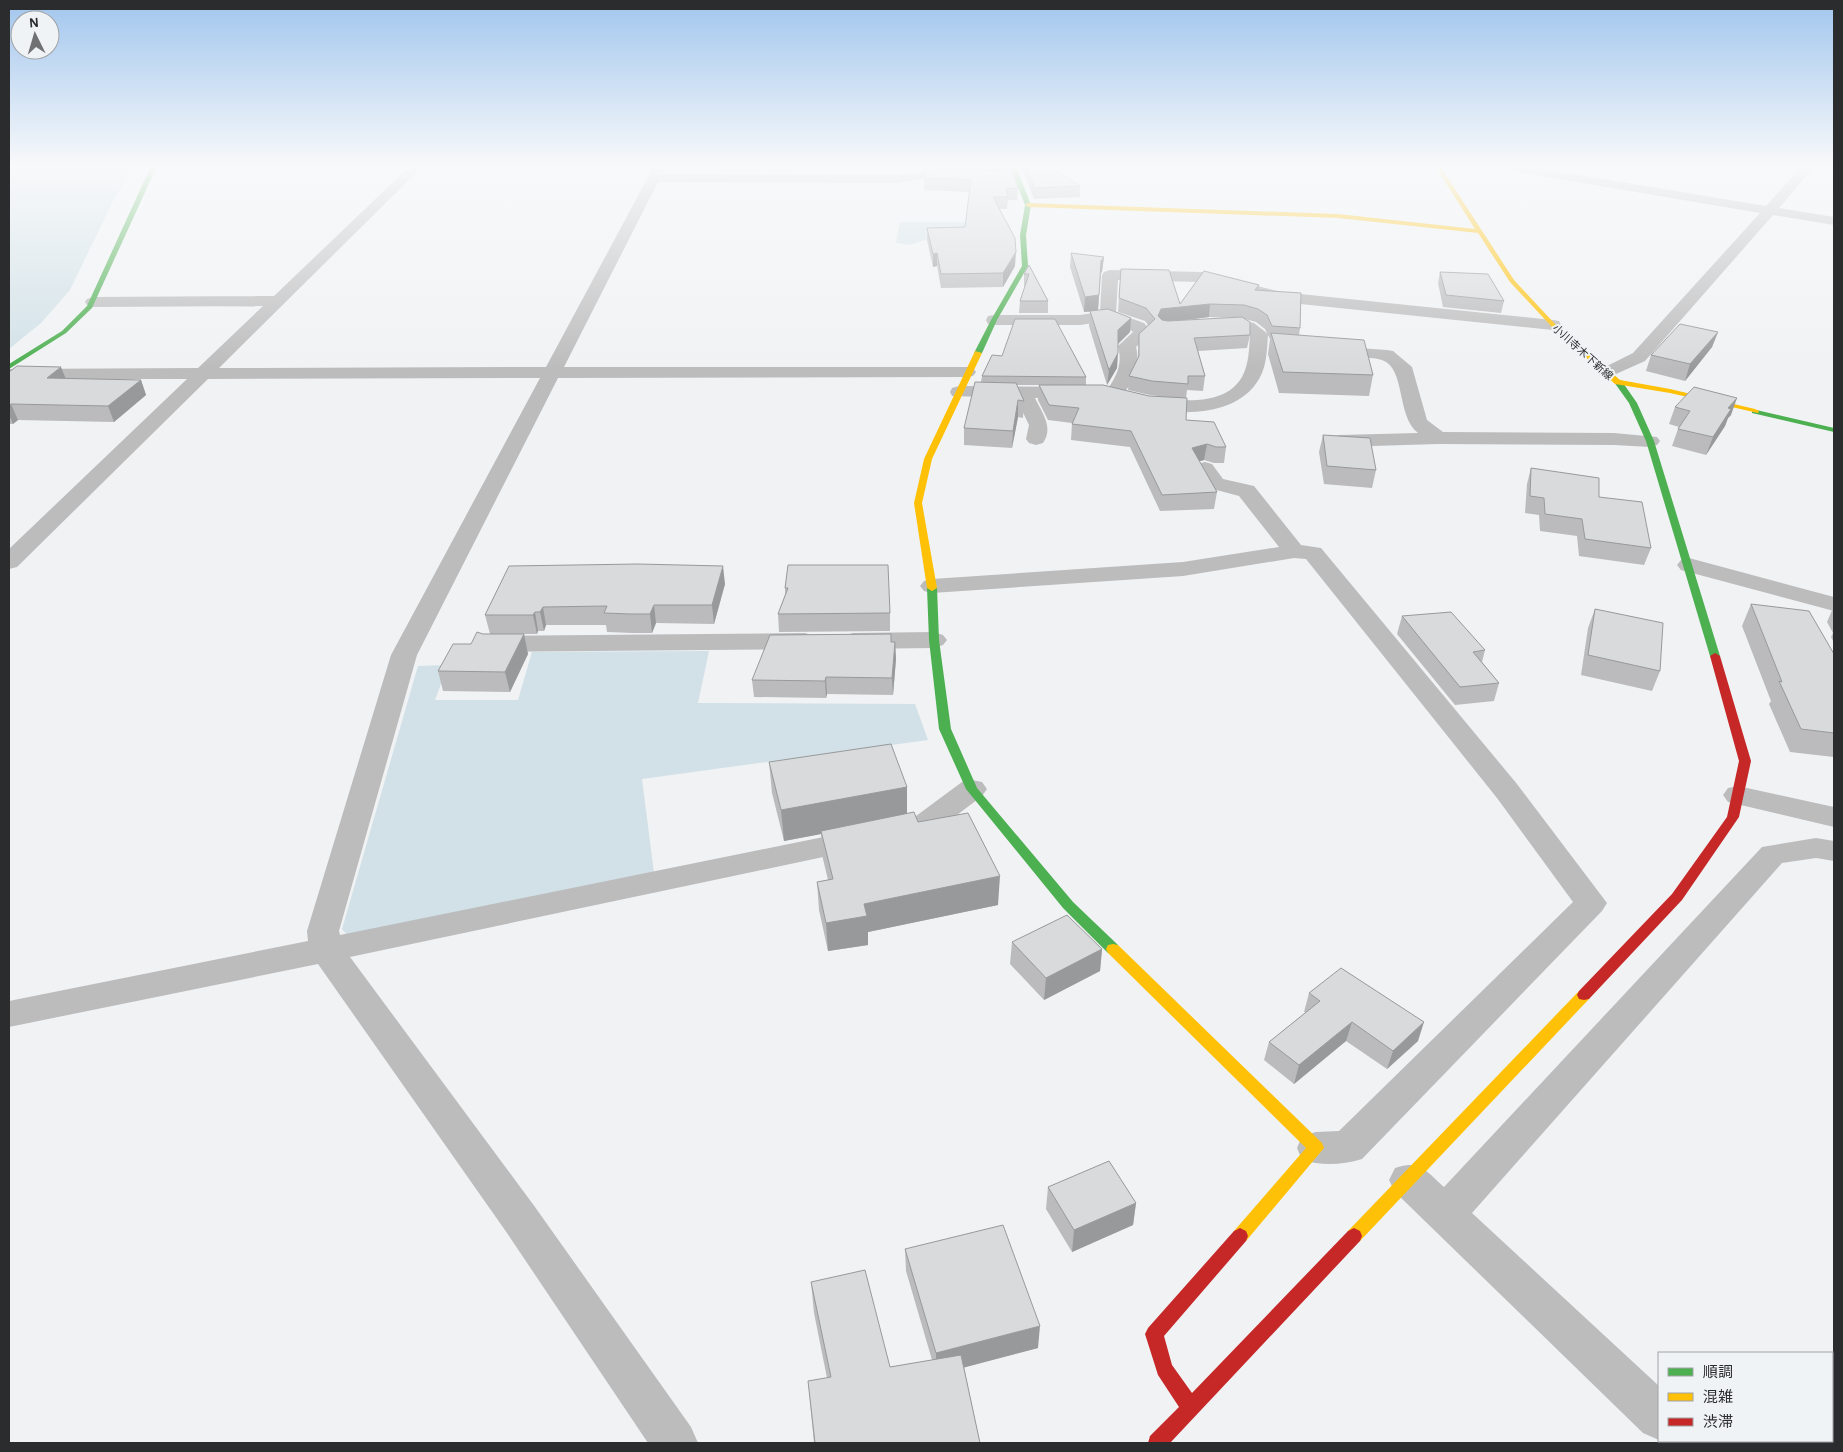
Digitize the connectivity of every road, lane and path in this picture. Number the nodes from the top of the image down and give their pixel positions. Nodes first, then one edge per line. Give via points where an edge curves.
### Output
1 (124, 234) edge
2 (345, 234) edge
3 (625, 234) edge
4 (1023, 234) edge
5 (1482, 234) edge
6 (1747, 234) edge
7 (275, 301) junction
8 (93, 302) junction
9 (1108, 316) junction
10 (994, 320) junction
11 (1553, 326) junction
12 (1194, 327) edge
13 (1313, 350) edge
14 (9, 367) edge
15 (967, 372) junction
16 (9, 374) edge
17 (203, 374) junction
18 (553, 374) junction
19 (1612, 378) junction
20 (958, 392) junction
21 (1022, 392) junction
22 (1114, 393) junction
23 (1834, 430) edge
24 (1438, 438) junction
25 (1036, 439) dead end
26 (1339, 441) edge
27 (1650, 442) junction
28 (1205, 468) edge
29 (1294, 551) junction
30 (9, 562) edge
31 (1689, 565) junction
32 (932, 586) junction
33 (1792, 592) junction
34 (1834, 604) edge
35 (1806, 618) edge
36 (934, 640) junction
37 (487, 644) edge
38 (972, 789) junction
39 (1738, 795) junction
40 (1834, 817) edge
41 (1834, 852) edge
42 (326, 950) junction
43 (9, 1014) edge
44 (1316, 1148) junction
45 (1409, 1180) junction
46 (1445, 1214) junction
47 (1191, 1408) junction
48 (1658, 1416) edge
49 (675, 1443) edge
50 (1157, 1443) edge

1 - 8 street
2 - 7 street
3 - 18 street
4 - 10 street via 1025,266
5 - 11 street, 小川寺木下新線 via 1512,281
6 - 19 street via 1639,357
7 - 8 street
7 - 17 street
8 - 14 street via 64,332
9 - 10 street via 1080,320
9 - 11 street via 1110,275 1202,277 1281,296
9 - 22 street via 1138,326 1143,332 1127,346 1129,368 1123,383
10 - 15 street
11 - 19 street, 小川寺木下新線
12 - 22 street via 1251,326 1268,347 1241,392 1230,400 1204,405 1140,410
13 - 24 street via 1387,355 1403,367 1418,423
15 - 18 street
15 - 20 street
16 - 17 street
17 - 18 street
17 - 30 street
18 - 42 street via 404,655 323,930
19 - 23 street, 小川寺木下新線
19 - 27 street via 1634,403
20 - 21 street
20 - 32 street via 928,460 918,503
21 - 22 street
21 - 25 street via 1039,425
24 - 26 street
24 - 27 street
27 - 31 street
28 - 29 street via 1216,484 1246,492
29 - 32 street via 1183,569
29 - 44 street via 1313,554 1507,791 1591,903 1348,1147
31 - 33 street
31 - 39 street via 1745,761
32 - 36 street
33 - 34 street
33 - 35 street
36 - 37 street
36 - 38 street via 945,729
38 - 42 street via 921,827
38 - 44 street via 1068,905
39 - 40 street
39 - 45 street via 1734,817 1677,897
41 - 46 street via 1816,848 1773,854
42 - 43 street
42 - 49 street via 521,1220
44 - 47 street via 1154,1334 1164,1369
45 - 46 street
45 - 47 street
46 - 48 street
47 - 50 street

